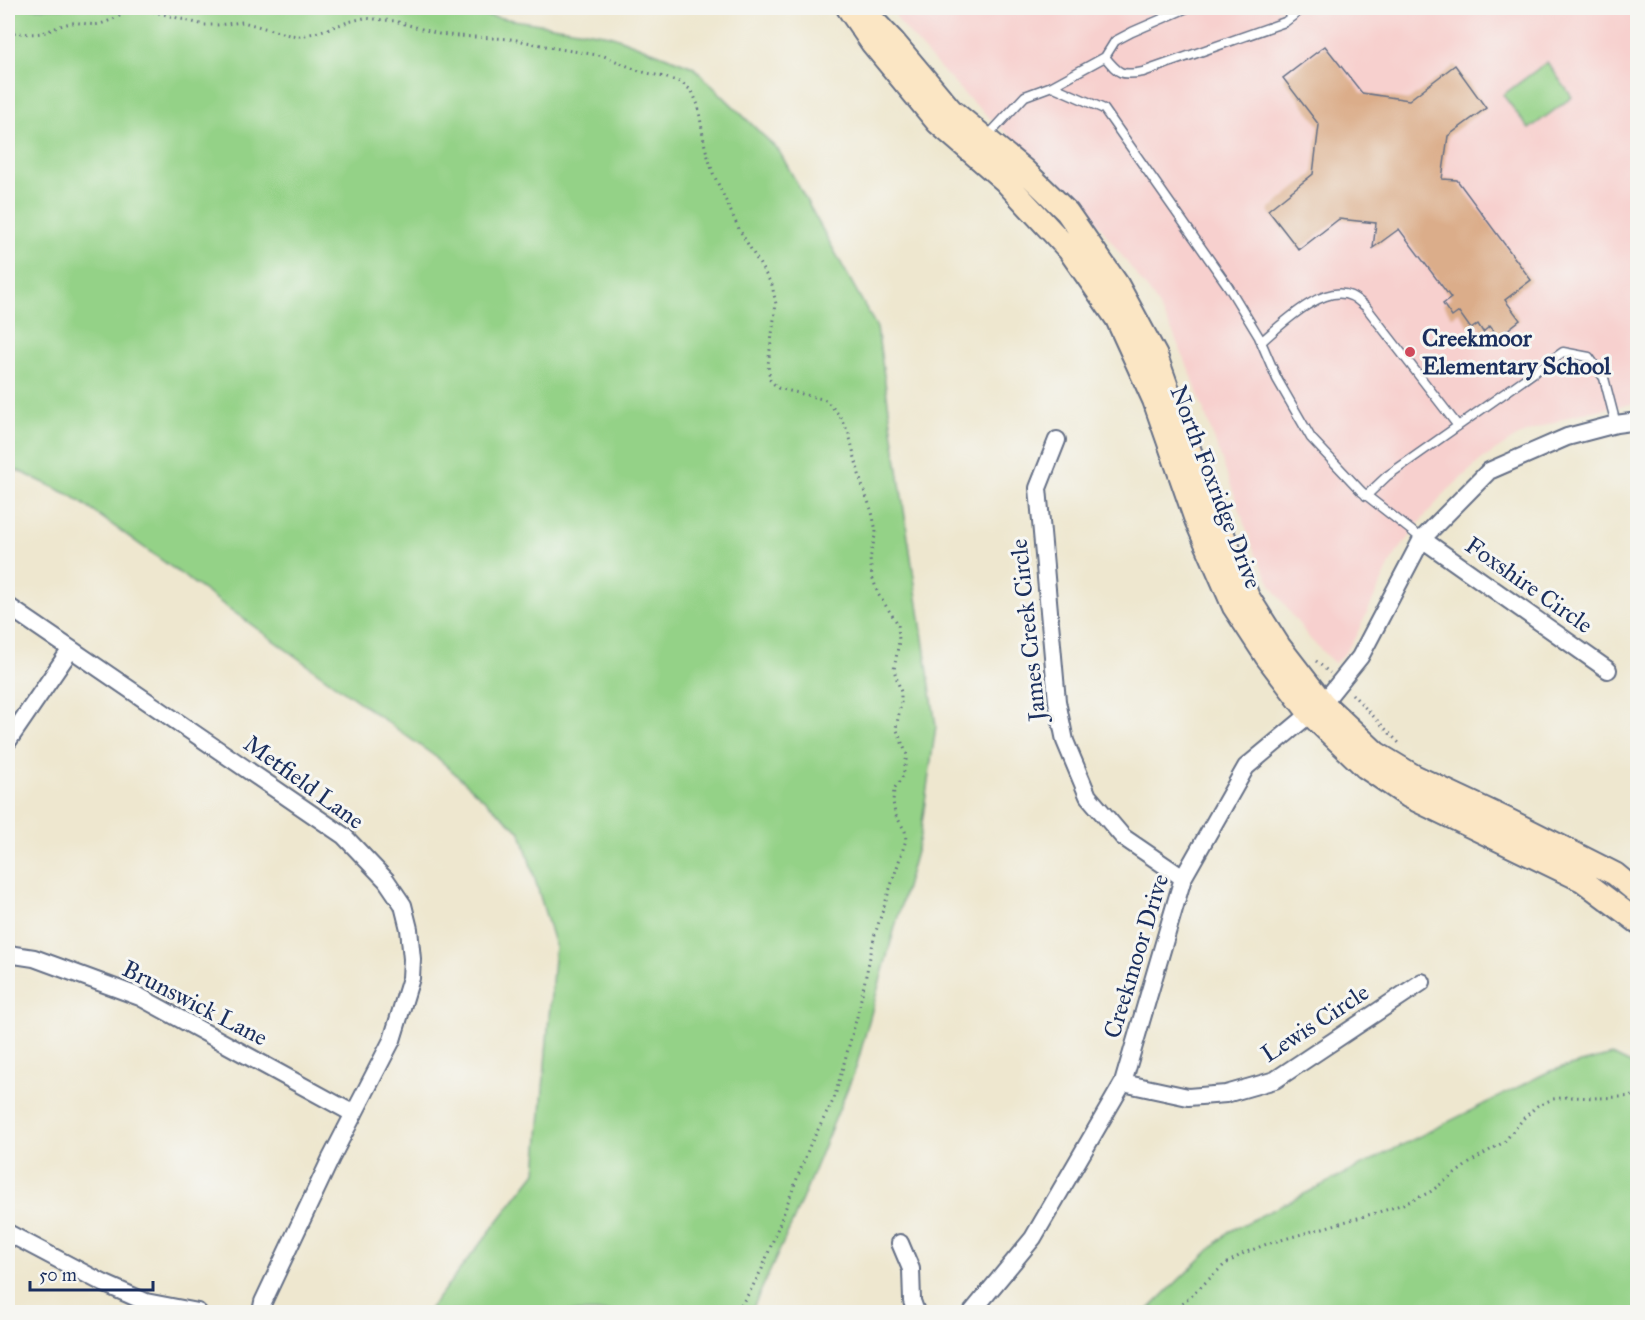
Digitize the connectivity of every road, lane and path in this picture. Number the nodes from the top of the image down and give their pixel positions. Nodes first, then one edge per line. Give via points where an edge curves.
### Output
1 (848, 8) edge
2 (866, 8) edge
3 (1187, 8) edge
4 (1303, 8) edge
5 (8, 34) edge
6 (1105, 57) junction
7 (1052, 86) junction
8 (980, 146) junction
9 (1261, 342) junction
10 (1638, 421) edge
11 (1616, 424) junction
12 (1458, 426) junction
13 (1057, 440) dead end
14 (1366, 495) junction
15 (1422, 539) junction
16 (8, 606) edge
17 (71, 649) junction
18 (1316, 660) dead end
19 (1608, 670) dead end
20 (1340, 682) junction
21 (1316, 709) junction
22 (8, 741) edge
23 (1401, 745) dead end
24 (1183, 878) junction
25 (1638, 893) edge
26 (1638, 922) edge
27 (8, 954) edge
28 (1422, 982) dead end
29 (1123, 1083) junction
30 (1638, 1096) edge
31 (354, 1114) junction
32 (8, 1233) edge
33 (900, 1243) dead end
34 (198, 1312) edge
35 (261, 1312) edge
36 (736, 1312) edge
37 (916, 1312) edge
38 (972, 1312) edge
39 (1174, 1312) edge

1 - 8 street, North Foxridge Drive via 939,123
2 - 8 street, North Foxridge Drive
3 - 6 lane via 1115,41
4 - 6 lane via 1285,22 1143,72 1122,73
5 - 36 path via 38,34 73,22 94,25 140,8 204,25 243,22 300,36 364,18 380,19 439,34 512,39 604,56 682,83 692,92 713,173 739,229 772,285 776,304 768,365 770,380 778,388 826,400 849,434 876,531 870,559 872,576 878,594 898,624 894,670 901,704 896,728 907,755 893,801 906,840 875,934 834,1099 810,1145 762,1269
6 - 7 lane
7 - 8 lane via 1025,96
7 - 9 lane via 1104,109 1228,286
8 - 21 street, North Foxridge Drive via 1024,170 1066,213 1117,284 1156,356 1248,597
9 - 12 lane via 1312,301 1334,293 1351,295 1366,307
9 - 14 lane via 1277,380 1311,438
10 - 11 street, Creekmoor Drive
11 - 12 lane via 1604,378 1590,357 1563,352
11 - 15 street, Creekmoor Drive via 1566,437 1489,471
12 - 14 lane
13 - 24 street, James Creek Circle via 1038,488 1057,701 1065,741 1089,796 1123,837
14 - 15 lane
15 - 19 street, Foxshire Circle
15 - 20 street, Creekmoor Drive via 1360,657
16 - 17 street, Metfield Lane
17 - 22 street
17 - 31 street, Metfield Lane via 344,836 386,880 403,905 410,929 411,978 392,1040
18 - 20 path
20 - 21 street, Creekmoor Drive
20 - 23 path
21 - 24 street, Creekmoor Drive via 1246,767
21 - 25 street, North Foxridge Drive via 1414,776 1615,874
21 - 26 street, North Foxridge Drive via 1365,767 1408,796 1582,880
24 - 29 street, Creekmoor Drive
27 - 31 street, Brunswick Lane via 34,958 140,997
28 - 29 street, Lewis Circle via 1275,1080 1226,1094 1188,1097
29 - 38 street, Creekmoor Drive via 1033,1238
30 - 39 path via 1568,1097 1537,1106 1504,1142 1430,1192 1389,1209 1244,1253 1224,1265
31 - 35 street, Metfield Lane
32 - 34 street via 146,1302
33 - 37 street via 911,1269

